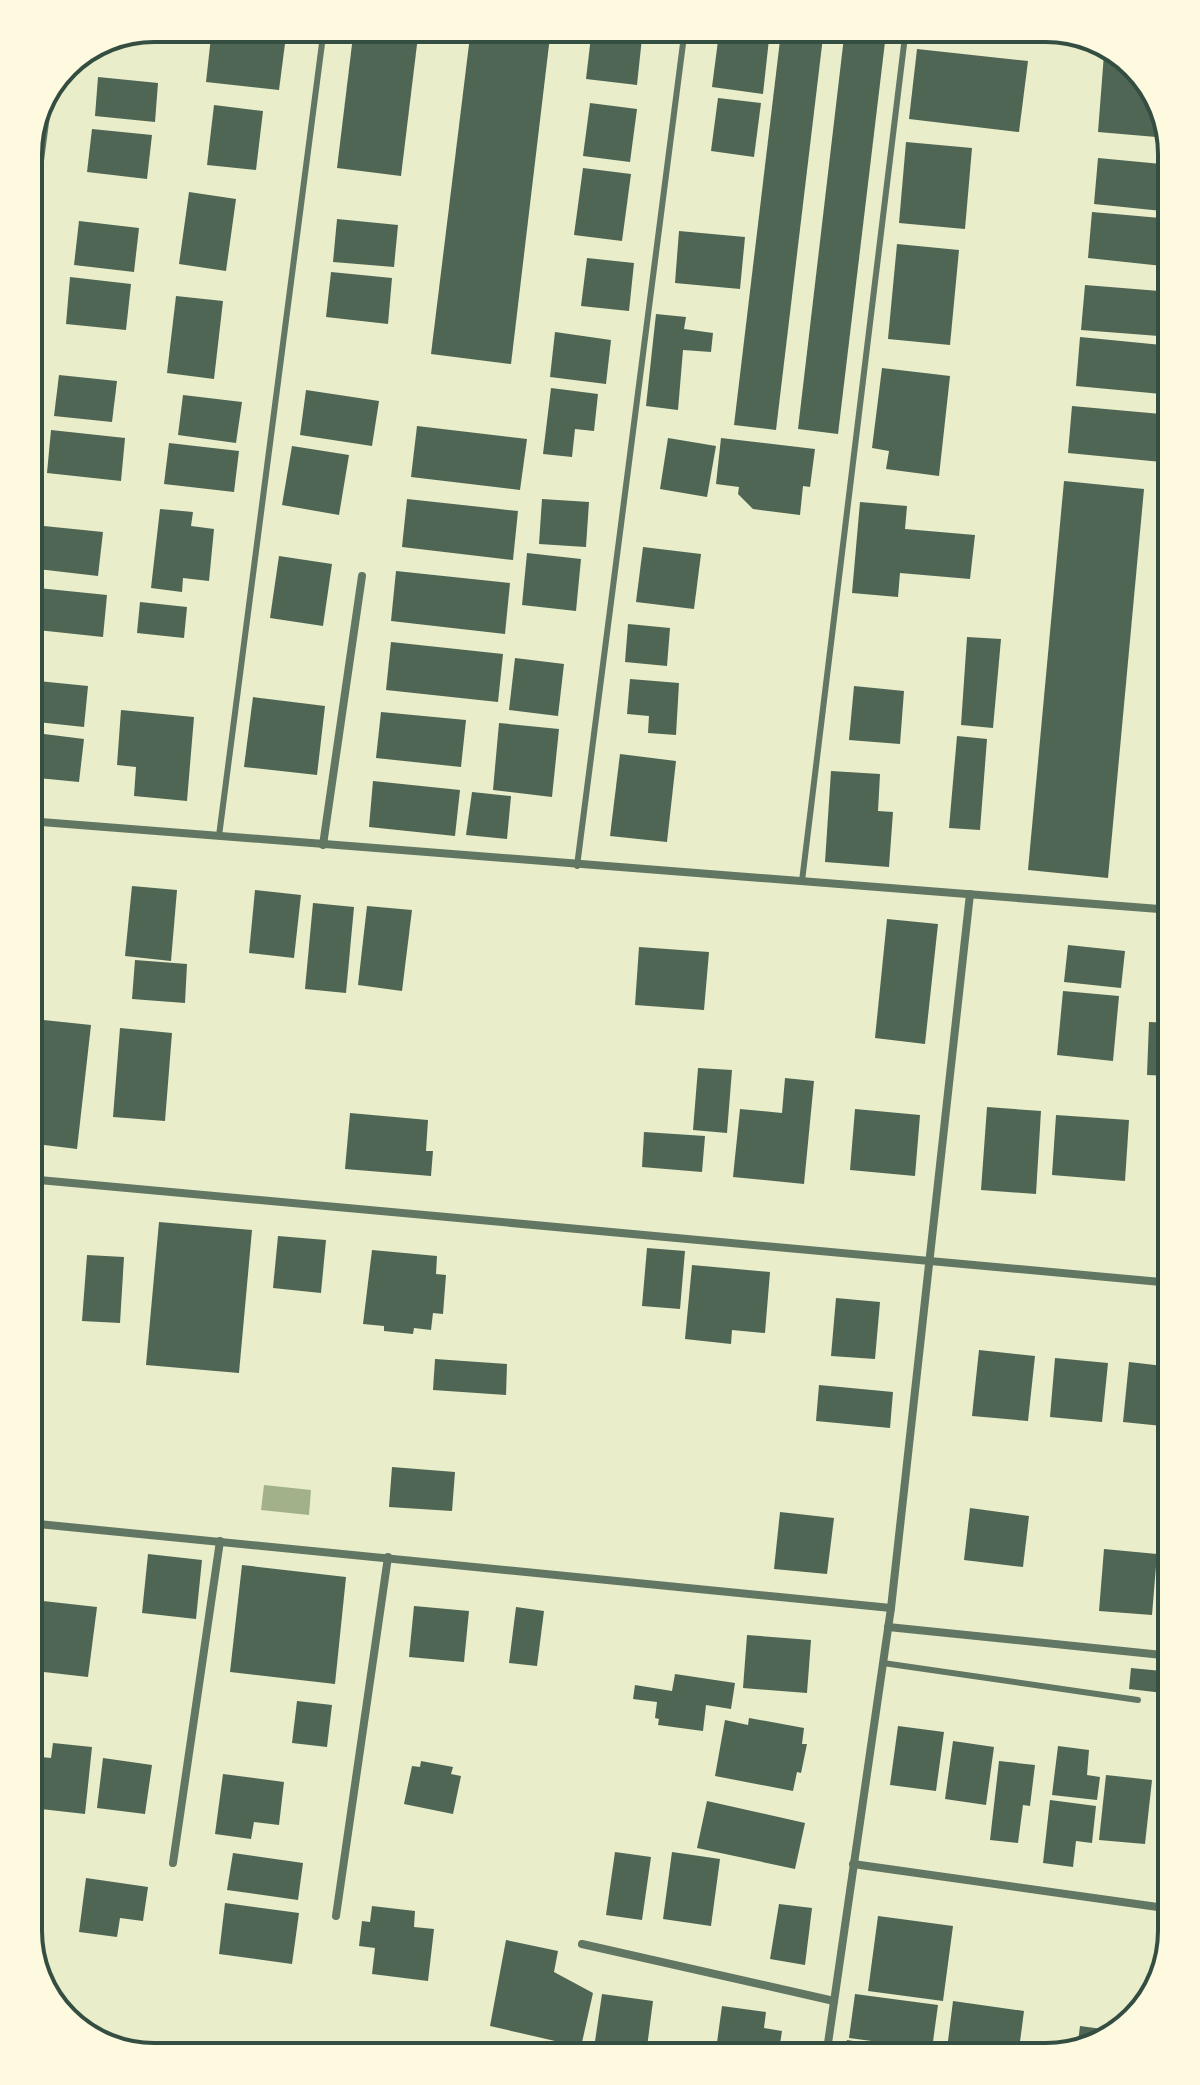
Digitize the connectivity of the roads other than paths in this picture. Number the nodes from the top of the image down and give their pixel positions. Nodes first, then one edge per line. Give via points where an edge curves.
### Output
1 (322, 42) edge
2 (683, 42) edge
3 (904, 42) edge
4 (45, 130) edge
5 (42, 153) edge
6 (362, 576) dead end
7 (42, 822) edge
8 (219, 836) junction
9 (323, 845) junction
10 (577, 866) junction
11 (802, 881) junction
12 (970, 894) junction
13 (1158, 909) edge
14 (42, 1180) edge
15 (930, 1261) junction
16 (1158, 1282) edge
17 (42, 1524) edge
18 (220, 1541) junction
19 (388, 1557) junction
20 (891, 1608) junction
21 (888, 1627) junction
22 (1158, 1655) edge
23 (883, 1663) junction
24 (1138, 1700) dead end
25 (173, 1863) dead end
26 (853, 1864) junction
27 (1158, 1907) edge
28 (336, 1916) dead end
29 (582, 1944) dead end
30 (834, 2001) junction
31 (828, 2043) edge

1 - 8 lane
2 - 10 lane
3 - 11 lane
4 - 5 lane
6 - 9 street
7 - 8 street
8 - 9 street
9 - 10 street
10 - 11 street
11 - 12 street
12 - 13 street
12 - 15 street
14 - 15 street
15 - 16 street
15 - 20 street
17 - 18 street
18 - 19 street
18 - 25 street
19 - 20 street
19 - 28 street
20 - 21 street
21 - 22 street
21 - 23 street
23 - 24 lane
23 - 26 street
26 - 27 street
26 - 30 street
29 - 30 street
30 - 31 street

